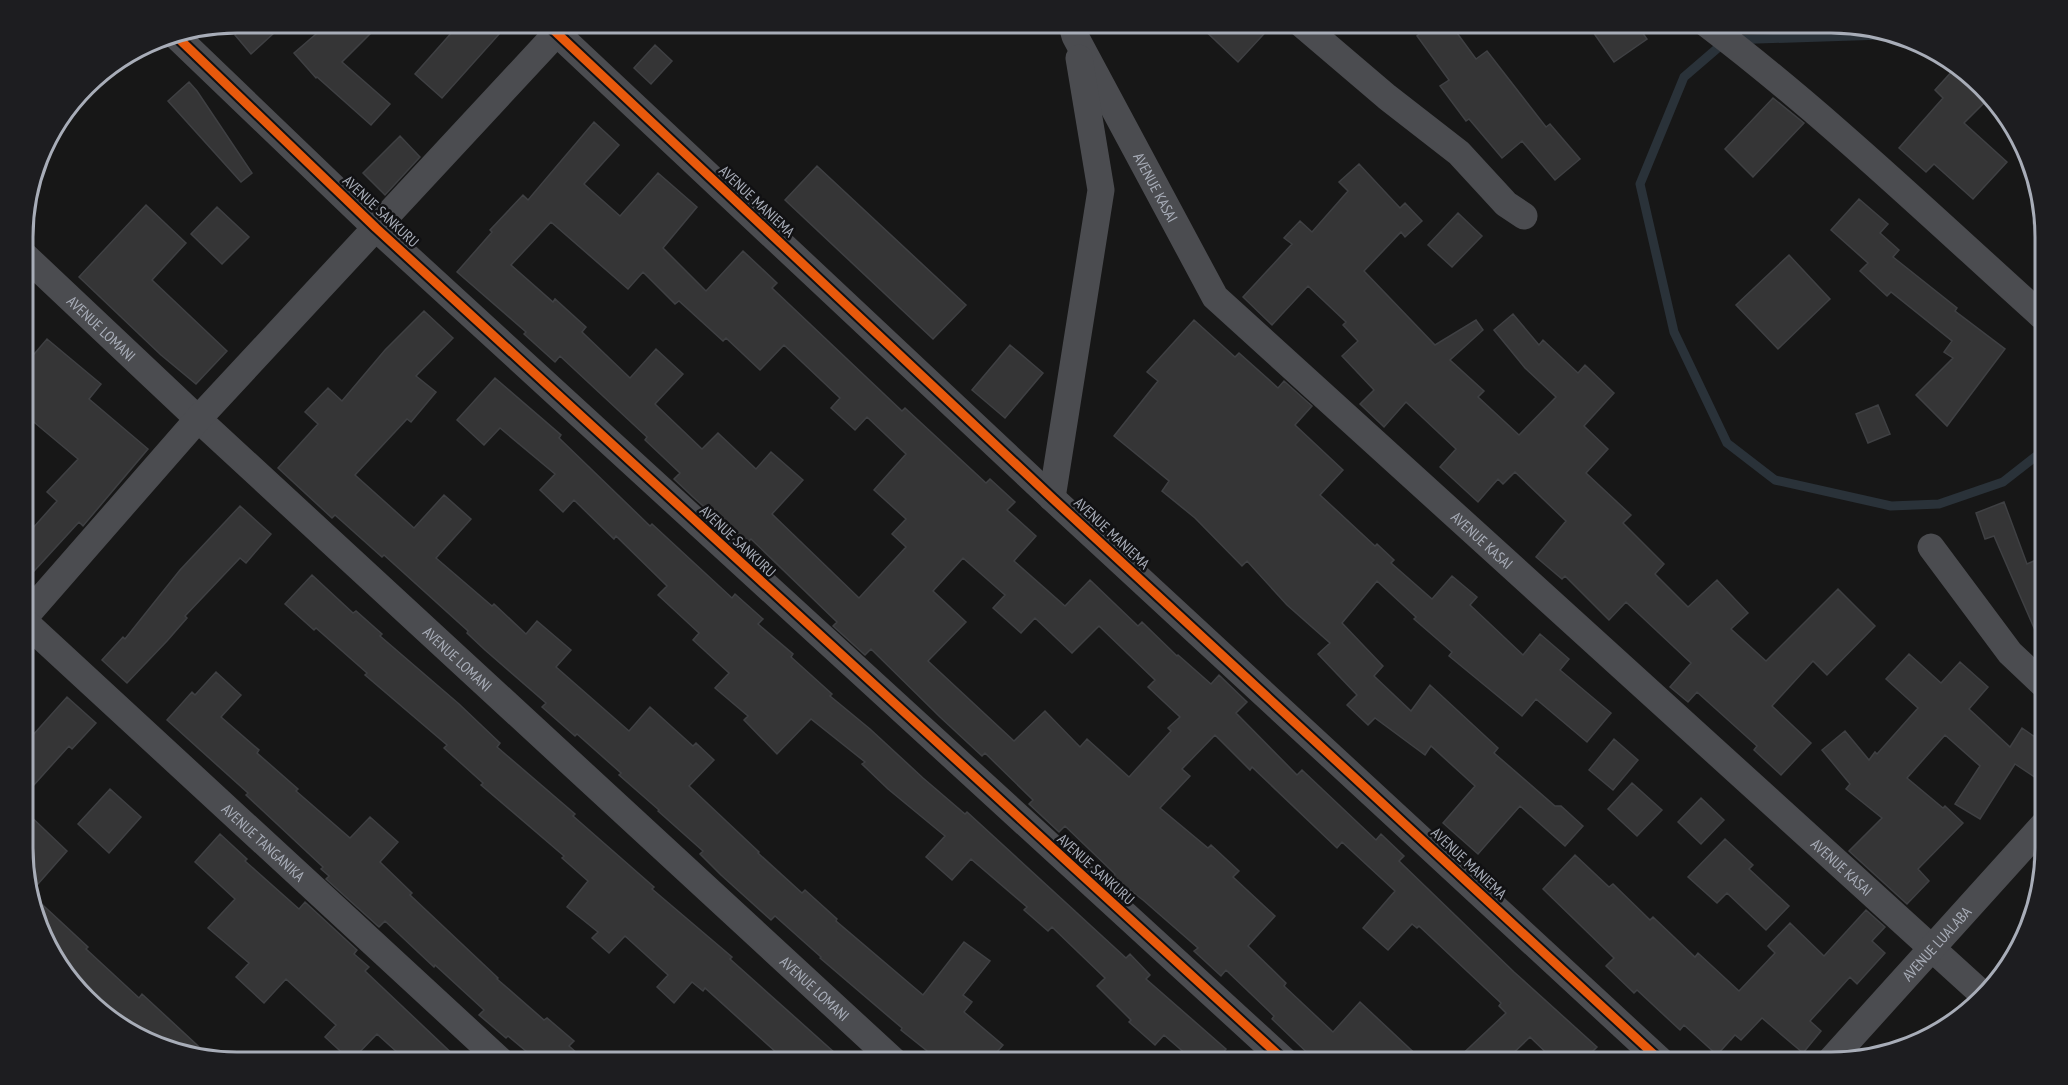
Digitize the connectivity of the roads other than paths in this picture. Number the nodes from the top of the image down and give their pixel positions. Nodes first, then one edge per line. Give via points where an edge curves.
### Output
1 (550, 33) edge
2 (563, 33) edge
3 (1074, 33) edge
4 (1075, 33) edge
5 (1312, 33) edge
6 (1718, 33) edge
7 (181, 41) edge
8 (1524, 216) dead end
9 (376, 228) junction
10 (33, 263) edge
11 (2035, 310) edge
12 (198, 419) junction
13 (1052, 498) junction
14 (1931, 547) dead end
15 (33, 610) edge
16 (33, 628) edge
17 (2035, 677) edge
18 (2035, 834) edge
19 (1932, 948) junction
20 (1977, 990) edge
21 (491, 1052) edge
22 (884, 1052) edge
23 (1275, 1052) edge
24 (1651, 1052) edge
25 (1838, 1052) edge

1 - 9 street
2 - 13 street, AVENUE MANIEMA
3 - 13 street via 1101,190
4 - 19 street, AVENUE KASAI via 1215,297
5 - 8 street via 1459,153 1506,204
6 - 11 street via 1839,134
7 - 9 street, AVENUE SANKURU
9 - 12 street
9 - 23 street, AVENUE SANKURU
10 - 12 street, AVENUE LOMANI
12 - 15 street
12 - 22 street, AVENUE LOMANI
13 - 24 street, AVENUE MANIEMA
14 - 17 street via 2010,653
16 - 21 street, AVENUE TANGANIKA
18 - 19 street, AVENUE LUALABA
19 - 20 street, AVENUE KASAI
19 - 25 street, AVENUE LUALABA

